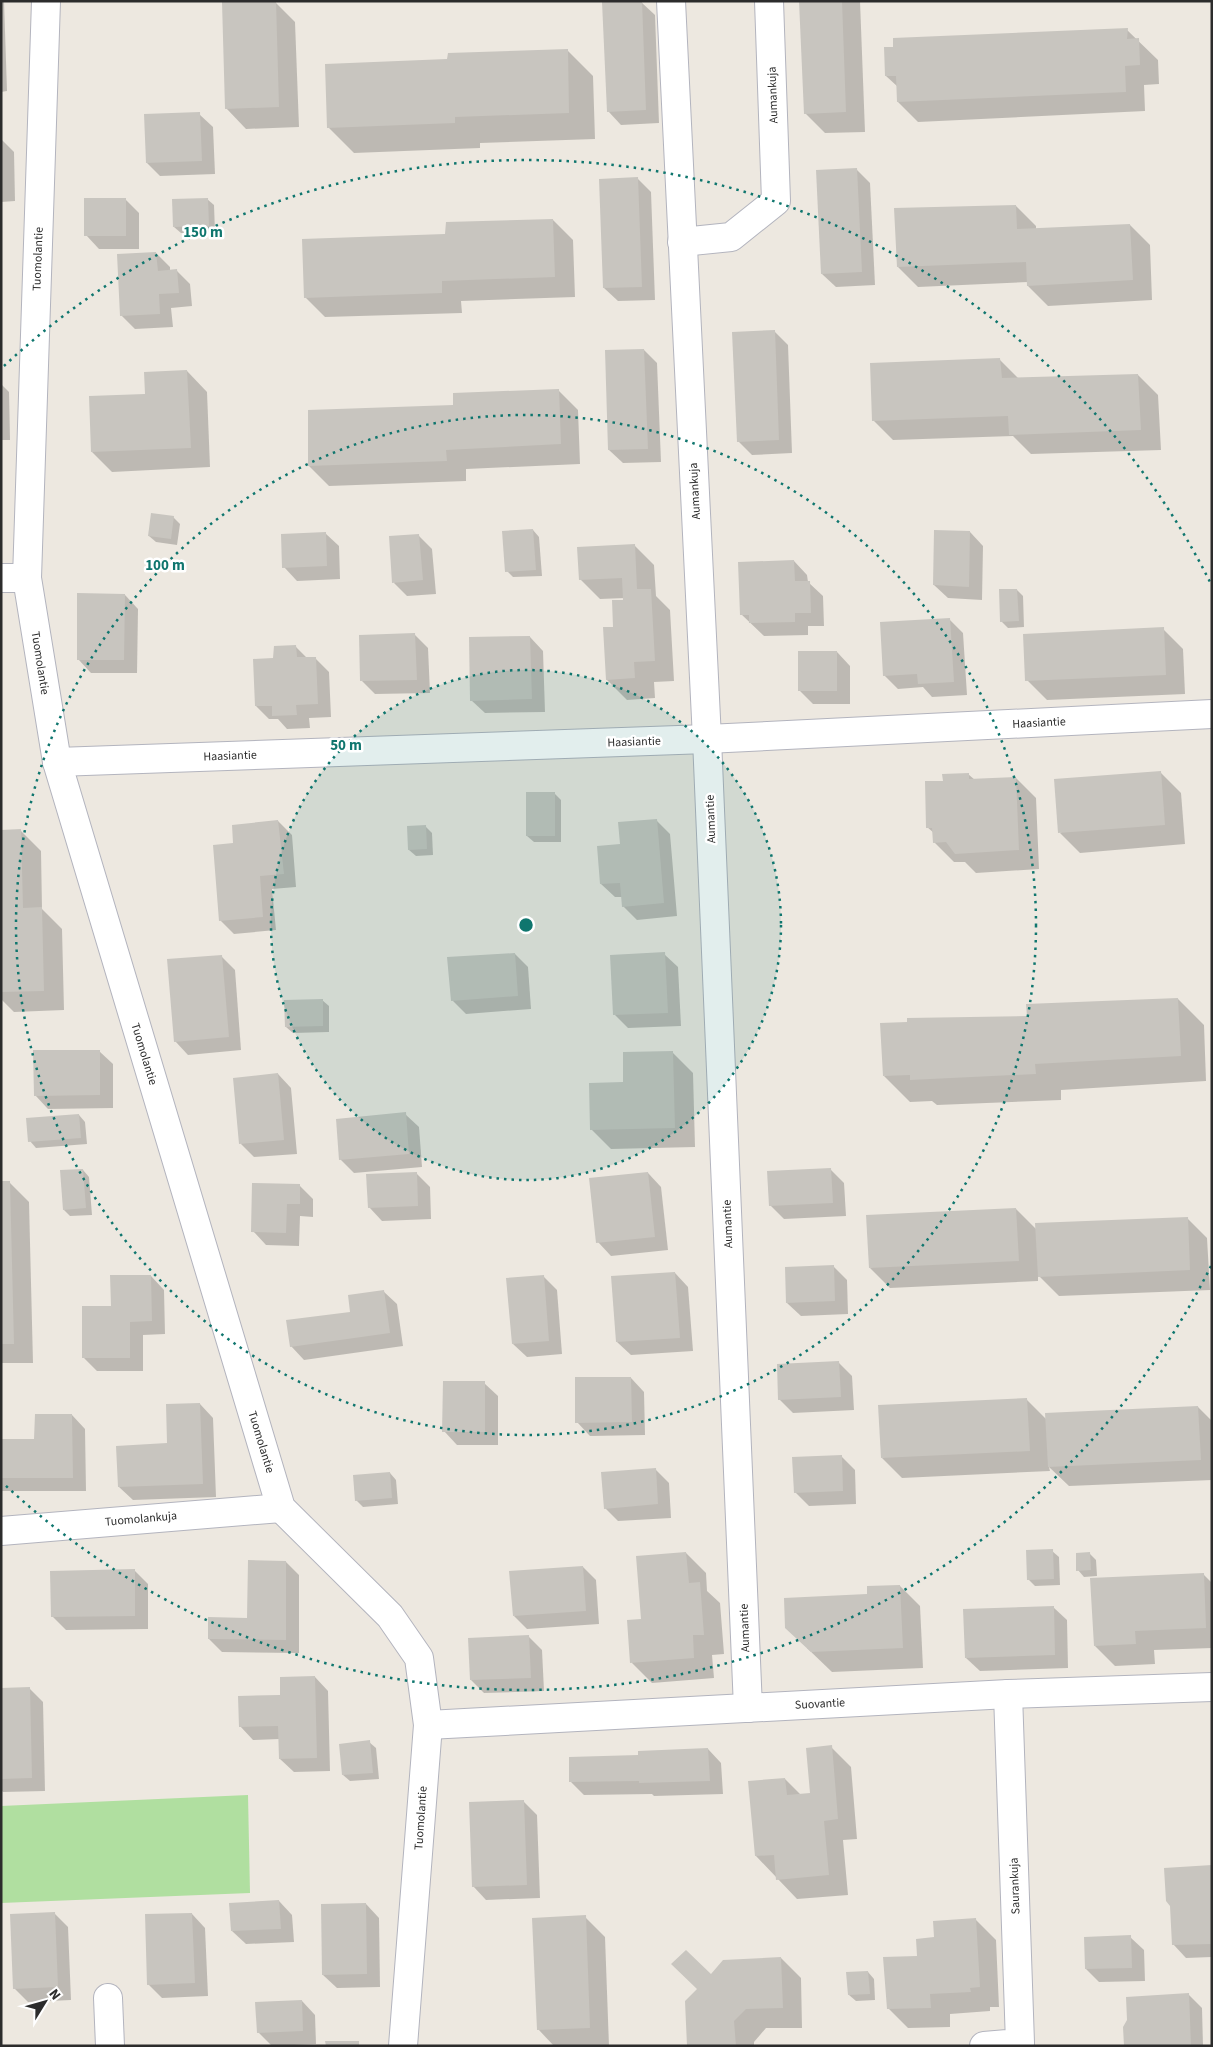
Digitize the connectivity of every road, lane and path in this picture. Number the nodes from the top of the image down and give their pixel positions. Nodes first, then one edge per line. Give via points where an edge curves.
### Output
1 (46, 1) edge
2 (671, 1) edge
3 (769, 1) edge
4 (682, 242) junction
5 (14, 578) edge
6 (1212, 714) edge
7 (707, 739) junction
8 (57, 762) junction
9 (281, 1508) junction
10 (1, 1531) edge
11 (1212, 1686) edge
12 (1008, 1694) junction
13 (748, 1708) junction
14 (428, 1725) junction
15 (108, 1998) dead end
16 (110, 2046) edge
17 (403, 2046) edge
18 (984, 2046) edge

1 - 5 street, Tuomolantie
2 - 4 street, Aumankuja
3 - 4 street, Aumankuja via 776,201 730,238
4 - 7 street, Aumankuja
5 - 8 street, Tuomolantie
6 - 7 street, Haasiantie
7 - 8 street, Haasiantie
7 - 13 street, Aumantie
8 - 9 street, Tuomolantie
9 - 10 street, Tuomolankuja
9 - 14 street, Tuomolantie via 390,1616 419,1658
11 - 12 street, Suovantie
12 - 13 street, Suovantie
12 - 18 street, Saurankuja via 1020,2043
13 - 14 street, Suovantie
14 - 17 street, Tuomolantie
15 - 16 street

